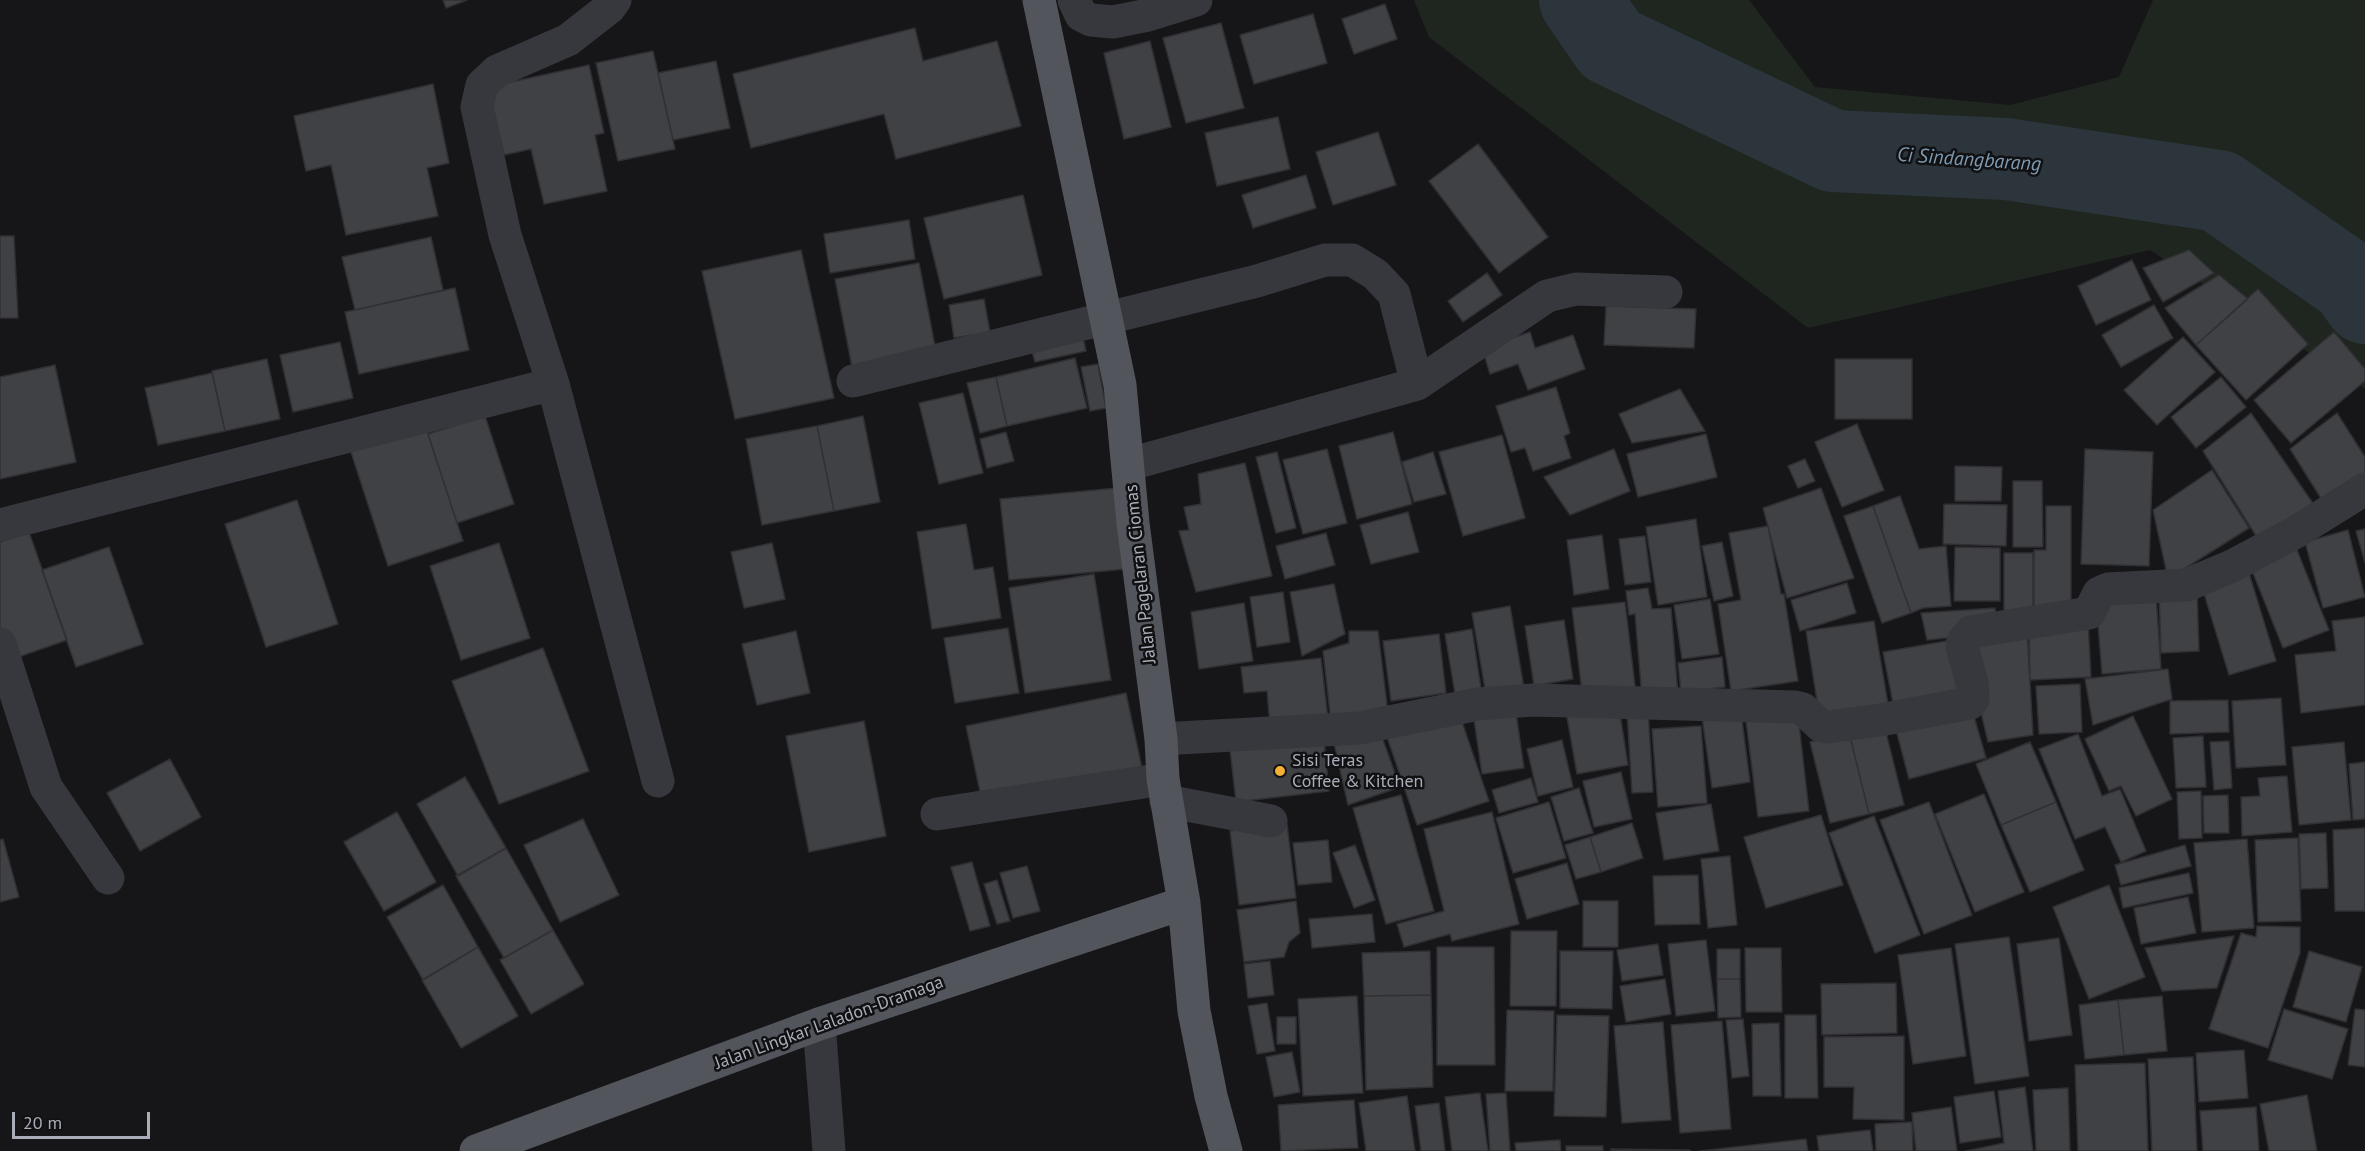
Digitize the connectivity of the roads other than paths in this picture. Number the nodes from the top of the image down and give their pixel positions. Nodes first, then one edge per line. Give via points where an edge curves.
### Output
1 (615, 0) edge
2 (1039, 0) edge
3 (1074, 0) edge
4 (1196, 0) edge
5 (1666, 292) dead end
6 (1107, 318) junction
7 (854, 381) dead end
8 (554, 384) junction
9 (1417, 384) junction
10 (1130, 464) junction
11 (2365, 489) edge
12 (0, 525) edge
13 (0, 644) edge
14 (1161, 739) junction
15 (658, 781) dead end
16 (1164, 790) junction
17 (937, 814) dead end
18 (1271, 821) dead end
19 (108, 878) dead end
20 (1184, 903) junction
21 (819, 1024) junction
22 (476, 1151) edge
23 (829, 1151) edge
24 (1226, 1151) edge

1 - 8 street via 568,40 497,70 482,85 477,106 505,235
2 - 6 main road, Jalan Pagelaran Ciomas
3 - 4 street via 1081,15 1113,22
5 - 9 street via 1576,289 1547,296
6 - 7 street
6 - 9 street via 1325,260 1352,260 1375,274 1394,294
6 - 10 main road, Jalan Pagelaran Ciomas
8 - 12 street
8 - 15 street
9 - 10 street
10 - 14 main road, Jalan Pagelaran Ciomas
11 - 14 street via 2296,532 2204,579 2187,585 2108,589 2099,593 2089,613 1971,632 1962,646 1972,683 1970,703 1827,727 1795,707 1533,700 1478,704 1360,728
13 - 19 street via 46,787
14 - 16 main road, Jalan Pagelaran Ciomas
16 - 17 street
16 - 18 street
16 - 20 main road, Jalan Pagelaran Ciomas
20 - 21 main road, Jalan Lingkar Laladon-Dramaga
20 - 24 main road, Jalan Pagelaran Ciomas via 1194,1011
21 - 22 main road, Jalan Lingkar Laladon-Dramaga
21 - 23 street

